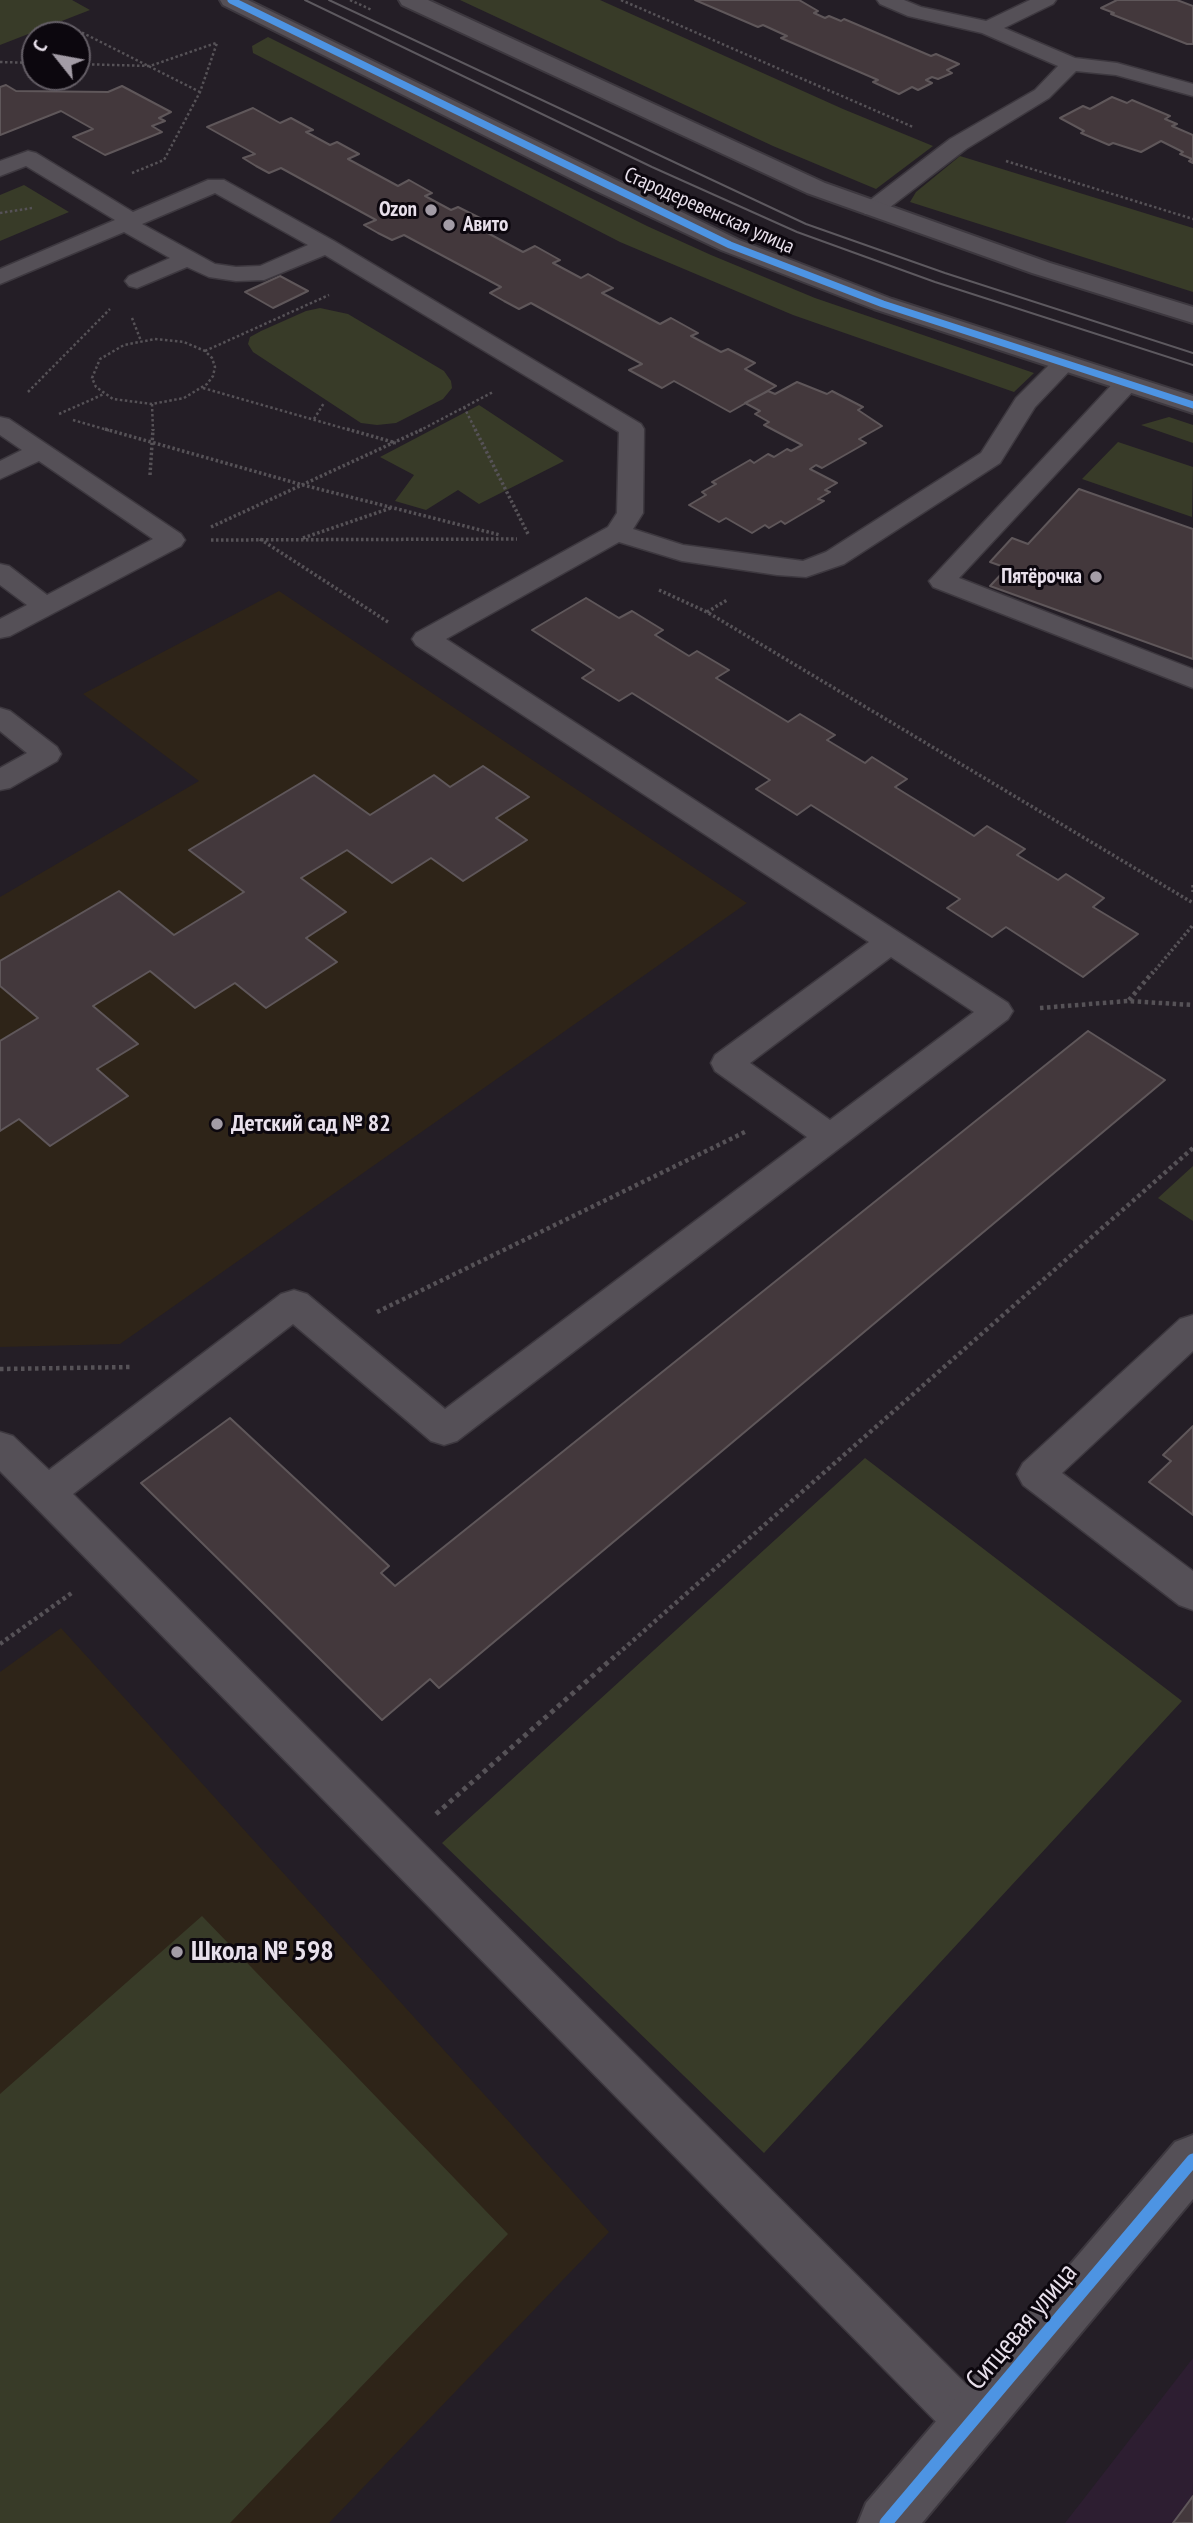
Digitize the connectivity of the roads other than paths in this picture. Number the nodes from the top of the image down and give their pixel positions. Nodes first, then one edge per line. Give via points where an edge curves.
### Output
1 (230, 0) edge
2 (410, 0) edge
3 (887, 0) edge
4 (1046, 0) edge
5 (988, 29) junction
6 (1071, 64) junction
7 (1193, 90) edge
8 (0, 169) edge
9 (873, 209) junction
10 (128, 223) junction
11 (326, 246) junction
12 (188, 258) junction
13 (0, 277) edge
14 (137, 281) road end
15 (1193, 315) edge
16 (1065, 363) junction
17 (1127, 383) junction
18 (1193, 405) edge
19 (0, 424) edge
20 (40, 451) junction
21 (0, 471) edge
22 (618, 532) junction
23 (0, 572) edge
24 (45, 606) junction
25 (0, 629) edge
26 (1193, 679) edge
27 (0, 717) edge
28 (0, 781) edge
29 (890, 942) junction
30 (830, 1137) junction
31 (1193, 1329) edge
32 (0, 1447) edge
33 (47, 1493) junction
34 (1193, 1593) edge
35 (1193, 2160) edge
36 (971, 2423) junction
37 (886, 2523) edge

1 - 16 street, Стародеревенская улица via 730,245 883,304
2 - 9 street via 803,182
3 - 5 lane via 915,12
4 - 5 lane
5 - 6 lane
6 - 7 lane via 1117,69
6 - 9 lane via 1042,94 958,144
8 - 10 lane via 28,158
9 - 15 street
10 - 11 lane via 216,185
10 - 12 lane
10 - 13 lane
11 - 12 lane via 264,273 209,270
11 - 22 lane via 632,429 630,513
12 - 14 lane
16 - 17 street, Стародеревенская улица
16 - 22 lane via 1025,402 991,458 835,558 806,569 682,553
17 - 18 street, Стародеревенская улица
17 - 26 lane via 942,581
19 - 20 lane
20 - 21 lane
20 - 24 lane via 176,540
22 - 29 lane via 426,639
23 - 24 lane
24 - 25 lane
27 - 28 lane via 47,754
29 - 30 lane via 727,1063
29 - 30 lane via 997,1011
30 - 33 lane via 444,1430 294,1304
31 - 34 lane via 1036,1474
32 - 33 lane
33 - 36 lane
35 - 36 street, Ситцевая улица
36 - 37 street, Ситцевая улица

